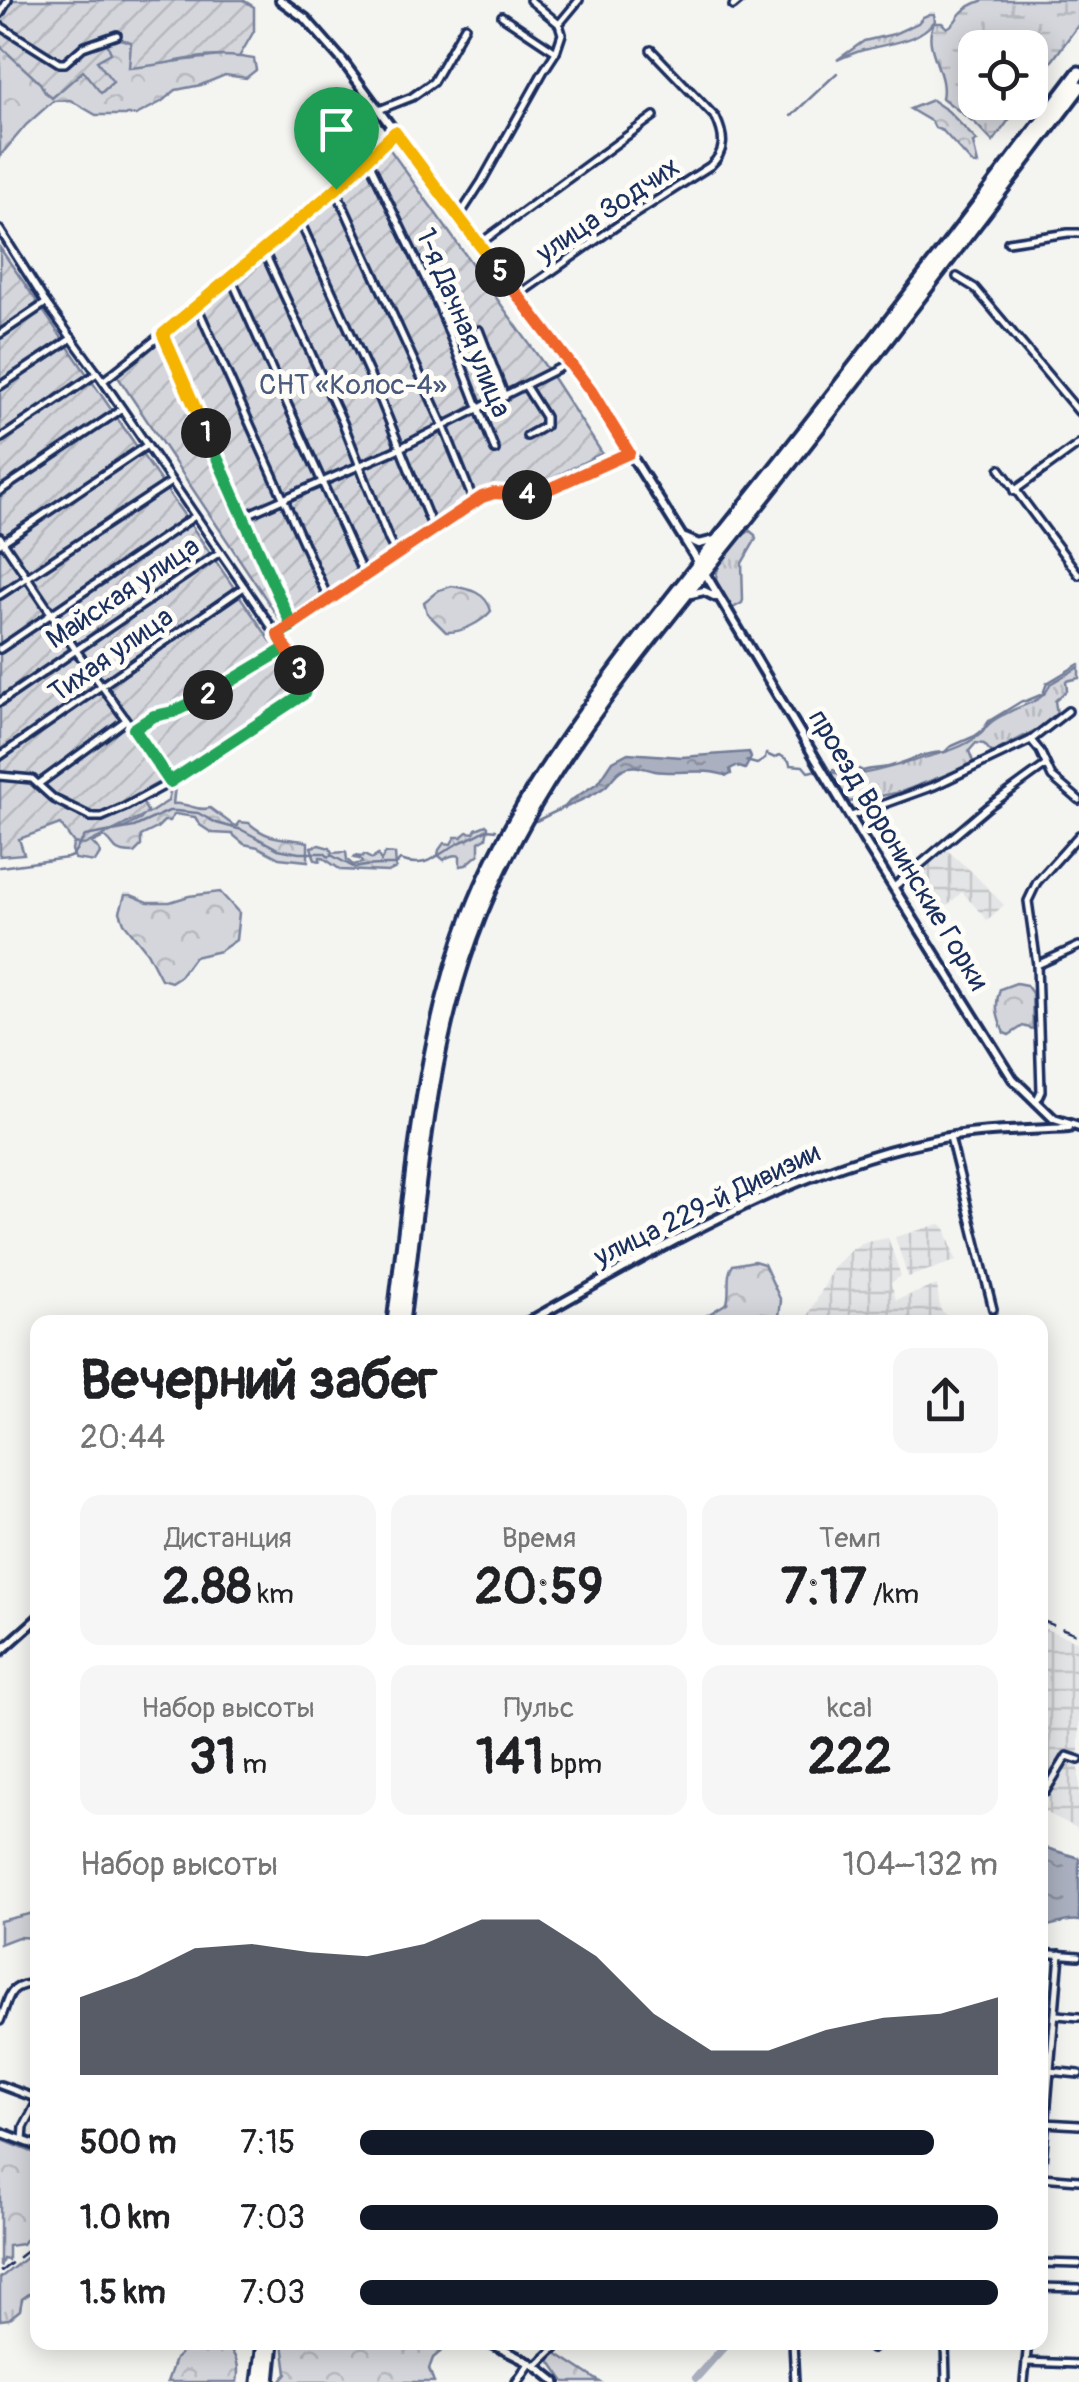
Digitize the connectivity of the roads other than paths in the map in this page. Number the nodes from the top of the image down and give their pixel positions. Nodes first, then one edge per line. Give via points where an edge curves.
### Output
1 (8, 0) edge
2 (280, 0) edge
3 (530, 0) edge
4 (579, 0) edge
5 (740, 0) edge
6 (734, 6) dead end
7 (0, 14) edge
8 (502, 16) dead end
9 (560, 24) junction
10 (0, 26) edge
11 (465, 26) dead end
12 (117, 35) dead end
13 (651, 50) dead end
14 (556, 52) junction
15 (1079, 73) edge
16 (1079, 87) edge
17 (379, 110) junction
18 (654, 116) dead end
19 (395, 132) junction
20 (365, 161) junction
21 (336, 189) junction
22 (458, 218) junction
23 (299, 220) junction
24 (0, 230) edge
25 (1079, 233) edge
26 (1008, 242) dead end
27 (479, 244) junction
28 (264, 249) junction
29 (230, 276) junction
30 (957, 277) dead end
31 (518, 295) junction
32 (46, 303) junction
33 (196, 304) junction
34 (479, 330) dead end
35 (0, 334) edge
36 (163, 334) junction
37 (72, 338) junction
38 (570, 363) junction
39 (98, 373) junction
40 (104, 381) junction
41 (0, 386) edge
42 (526, 387) junction
43 (505, 397) junction
44 (122, 409) junction
45 (480, 409) junction
46 (1079, 412) edge
47 (443, 425) junction
48 (527, 436) dead end
49 (0, 438) edge
50 (1079, 444) edge
51 (146, 446) junction
52 (400, 448) junction
53 (495, 450) dead end
54 (629, 453) junction
55 (359, 466) junction
56 (1000, 469) dead end
57 (171, 482) junction
58 (322, 482) junction
59 (0, 492) edge
60 (1014, 492) junction
61 (282, 498) junction
62 (474, 502) junction
63 (195, 516) junction
64 (242, 517) junction
65 (430, 521) dead end
66 (678, 532) junction
67 (720, 537) junction
68 (1, 541) edge
69 (220, 552) junction
70 (397, 555) junction
71 (701, 568) junction
72 (1079, 575) edge
73 (364, 576) junction
74 (27, 577) junction
75 (244, 587) junction
76 (0, 595) edge
77 (720, 599) junction
78 (329, 600) junction
79 (682, 601) junction
80 (52, 614) junction
81 (292, 626) junction
82 (278, 634) junction
83 (286, 648) junction
84 (0, 650) edge
85 (75, 650) junction
86 (101, 686) junction
87 (0, 702) edge
88 (1068, 711) dead end
89 (126, 720) junction
90 (134, 729) junction
91 (1031, 740) junction
92 (0, 756) edge
93 (1046, 765) junction
94 (0, 775) edge
95 (170, 782) junction
96 (40, 784) junction
97 (1079, 800) edge
98 (850, 816) junction
99 (1079, 835) edge
100 (894, 887) junction
101 (1079, 946) edge
102 (1037, 965) junction
103 (1036, 1103) junction
104 (1044, 1112) junction
105 (1054, 1120) junction
106 (1077, 1127) edge
107 (1031, 1130) junction
108 (950, 1137) junction
109 (993, 1309) dead end
110 (393, 1315) edge
111 (405, 1315) edge
112 (541, 1315) edge
113 (30, 1625) edge
114 (0, 1652) edge
115 (1079, 1760) edge
116 (1048, 1787) edge
117 (1048, 1953) edge
118 (1060, 1954) junction
119 (1079, 1956) edge
120 (30, 1983) edge
121 (1056, 2016) junction
122 (1079, 2017) edge
123 (0, 2021) edge
124 (1049, 2071) junction
125 (1079, 2074) edge
126 (1048, 2076) edge
127 (0, 2085) edge
128 (30, 2099) edge
129 (30, 2115) edge
130 (1048, 2123) edge
131 (1079, 2126) edge
132 (0, 2132) edge
133 (23, 2140) junction
134 (30, 2143) edge
135 (1048, 2178) edge
136 (1079, 2180) edge
137 (1048, 2263) edge
138 (1079, 2264) edge
139 (1048, 2287) edge
140 (1079, 2288) edge
141 (263, 2350) edge
142 (271, 2350) edge
143 (504, 2350) edge
144 (555, 2350) edge
145 (793, 2350) edge
146 (945, 2350) edge
147 (1027, 2350) edge
148 (1026, 2362) junction
149 (533, 2364) junction
150 (1079, 2364) edge
151 (259, 2382) edge
152 (268, 2382) edge
153 (517, 2382) edge
154 (556, 2382) edge
155 (795, 2382) edge
156 (946, 2382) edge
157 (1024, 2382) edge

1 - 7 street
2 - 17 street, проезд Воронинские Горки via 316,30
3 - 9 street
4 - 9 street
5 - 6 street
8 - 14 street
9 - 14 street
10 - 12 street via 60,63
11 - 17 street via 433,82
13 - 31 street, улица Зодчих via 716,118 720,157
14 - 22 street
15 - 67 highway
16 - 71 highway via 820,426
17 - 19 street, проезд Воронинские Горки
18 - 27 street
19 - 20 street
19 - 22 street, проезд Воронинские Горки
20 - 21 street
20 - 45 street, 1-я Дачная улица
21 - 23 street
21 - 47 street
22 - 27 street, проезд Воронинские Горки
23 - 28 street
23 - 52 street
24 - 32 street
25 - 26 street
27 - 31 street, проезд Воронинские Горки
28 - 29 street
28 - 55 street
29 - 33 street
29 - 58 street
30 - 46 street via 975,288
31 - 38 street, проезд Воронинские Горки
32 - 35 street
32 - 37 street
33 - 36 street
33 - 61 street
34 - 43 street
36 - 40 street
36 - 64 street
37 - 39 street
37 - 41 street
38 - 42 street
38 - 54 street, проезд Воронинские Горки
39 - 40 street
39 - 49 street
40 - 44 street
42 - 43 street
42 - 48 street via 545,417 545,426
43 - 45 street
44 - 51 street
44 - 59 street
45 - 47 street
45 - 53 street, 1-я Дачная улица
47 - 52 street
47 - 62 street
50 - 60 street
51 - 57 street
51 - 68 street
52 - 55 street
52 - 65 street
54 - 62 street via 540,493 494,493
54 - 66 street, проезд Воронинские Горки
55 - 58 street
55 - 70 street
56 - 60 street
57 - 63 street
57 - 74 street
58 - 61 street
58 - 73 street
60 - 72 street
61 - 64 street
61 - 78 street
62 - 70 street
63 - 69 street
63 - 80 street
64 - 81 street
66 - 67 street via 694,544
66 - 71 street, проезд Воронинские Горки
67 - 71 highway
68 - 74 street
69 - 75 street
69 - 85 street, Майская улица
70 - 73 street
71 - 77 street, проезд Воронинские Горки
71 - 79 highway
71 - 110 highway via 555,756 472,911 432,1050
73 - 78 street
74 - 76 street
74 - 80 street
75 - 82 street
75 - 86 street, Тихая улица
77 - 79 street via 700,591
77 - 98 street, проезд Воронинские Горки
78 - 81 street
79 - 111 highway via 562,760 524,822 468,946 440,1052
80 - 84 street
80 - 85 street
81 - 82 street
82 - 83 street
83 - 90 street
83 - 95 street via 307,683 304,694
85 - 86 street
85 - 87 street, Майская улица
86 - 89 street
86 - 92 street, Тихая улица
88 - 91 street
89 - 90 street
89 - 96 street
90 - 95 street
91 - 93 street
91 - 98 street
93 - 97 street
93 - 100 street
94 - 96 street
95 - 96 street via 102,817 54,799
98 - 100 street, проезд Воронинские Горки
99 - 102 street via 1029,896
100 - 103 street, проезд Воронинские Горки via 1012,1079
101 - 102 street
102 - 103 street
103 - 104 street, проезд Воронинские Горки
104 - 105 street, проезд Воронинские Горки
104 - 107 street via 1045,1122
105 - 106 street, проезд Воронинские Горки
105 - 107 street
106 - 107 street, улица 229-й Дивизии
107 - 108 street, улица 229-й Дивизии
108 - 109 street
108 - 112 street, улица 229-й Дивизии via 783,1187
113 - 114 street
115 - 116 street via 1067,1756
117 - 118 street
118 - 119 street
118 - 121 street
120 - 123 street via 13,1990
121 - 122 street
121 - 124 street
124 - 125 street
124 - 126 street
127 - 128 street
129 - 133 street
130 - 131 street
132 - 133 street
133 - 134 street
135 - 136 street
137 - 138 street
139 - 140 street
141 - 151 highway
142 - 152 highway
143 - 149 street
144 - 149 street
145 - 155 street
146 - 156 street
147 - 148 street
148 - 150 street
148 - 157 street
149 - 153 street
149 - 154 street

